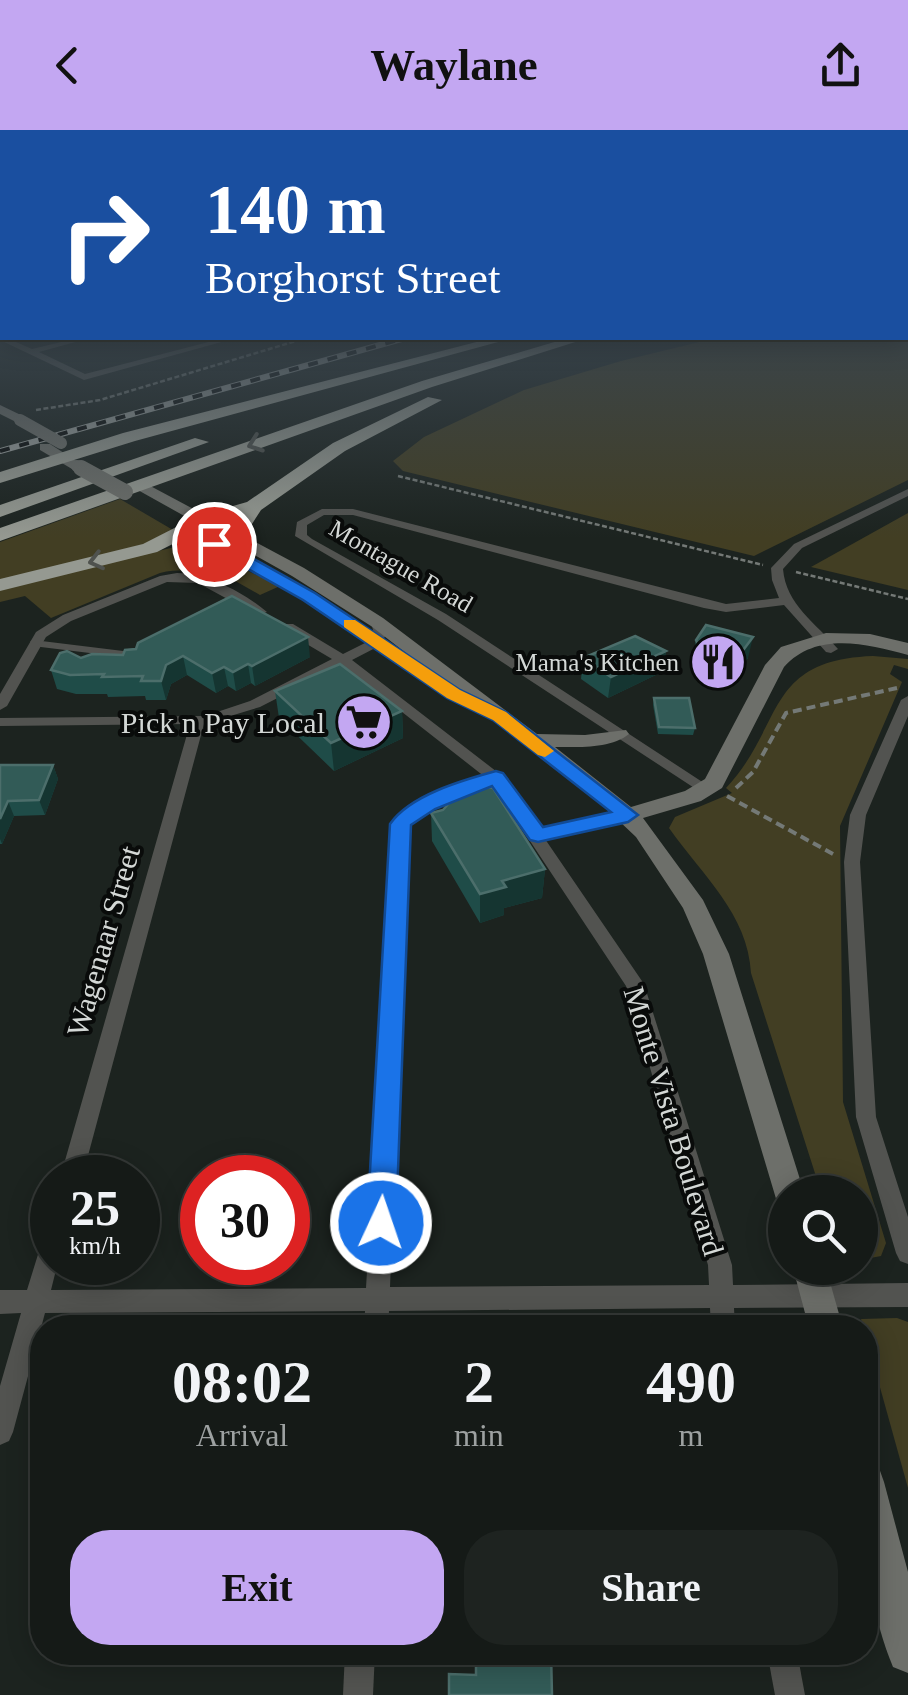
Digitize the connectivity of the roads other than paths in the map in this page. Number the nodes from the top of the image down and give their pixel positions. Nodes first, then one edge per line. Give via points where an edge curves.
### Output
1 (302, 392) edge
2 (352, 392) edge
3 (404, 392) edge
4 (458, 392) edge
5 (10, 417) edge
6 (258, 422) dead end
7 (221, 435) dead end
8 (67, 454) junction
9 (0, 478) edge
10 (908, 492) edge
11 (254, 506) junction
12 (0, 510) edge
13 (196, 524) junction
14 (0, 535) edge
15 (234, 537) junction
16 (0, 584) edge
17 (786, 601) junction
18 (377, 632) junction
19 (33, 643) junction
20 (826, 644) junction
21 (908, 649) edge
22 (134, 656) edge
23 (343, 658) junction
24 (903, 694) edge
25 (0, 706) edge
26 (198, 721) junction
27 (0, 722) edge
28 (619, 734) junction
29 (530, 740) junction
30 (496, 778) junction
31 (705, 790) junction
32 (628, 815) junction
33 (538, 835) junction
34 (77, 1155) edge
35 (783, 1175) edge
36 (908, 1254) edge
37 (40, 1285) edge
38 (722, 1294) junction
39 (908, 1295) edge
40 (818, 1297) edge
41 (378, 1300) junction
42 (36, 1301) junction
43 (0, 1302) edge
44 (32, 1315) edge
45 (377, 1315) edge
46 (723, 1315) edge
47 (30, 1323) edge
48 (0, 1432) edge
49 (878, 1533) edge
50 (908, 1652) edge
51 (359, 1665) edge
52 (784, 1665) edge
53 (358, 1695) edge
54 (790, 1695) edge

1 - 8 highway
2 - 6 highway
3 -> 14 highway
4 - 11 highway via 339,447
5 - 8 main road
7 - 12 highway
8 - 9 highway
8 - 13 main road, bridge
10 - 17 street via 783,558 776,581
11 - 13 highway
11 - 15 highway
13 - 15 main road
13 -> 16 highway via 150,548
13 - 18 main road
15 - 18 main road
17 - 20 street
17 - 28 street, Montague Road via 704,604 353,512 322,512 301,524 308,541 442,618
18 - 23 street
18 - 29 main road
19 - 22 lane
19 - 23 street, Monte Vista Boulevard via 67,618 179,575
19 - 25 street
20 - 21 main road
20 - 31 main road via 767,684 722,772
23 - 26 street via 245,708
23 - 30 street, Monte Vista Boulevard
24 - 36 street via 858,815 852,862 866,1117
26 - 27 street
26 - 34 street, Wagenaar Street
28 - 29 main road
28 - 31 street, Montague Road
29 - 32 main road
30 - 33 street, Monte Vista Boulevard
30 - 41 street via 428,804 401,824
31 - 32 main road
32 - 33 street
32 - 35 main road via 694,906 716,954
33 - 38 street, Monte Vista Boulevard via 635,984 720,1265
37 - 42 street
38 - 40 street
38 - 41 street
38 - 46 street, Monte Vista Boulevard
39 - 40 street
41 - 42 street
41 - 45 street
42 - 43 street
42 - 44 street
47 - 48 street
49 - 50 main road
51 - 53 street
52 - 54 street

